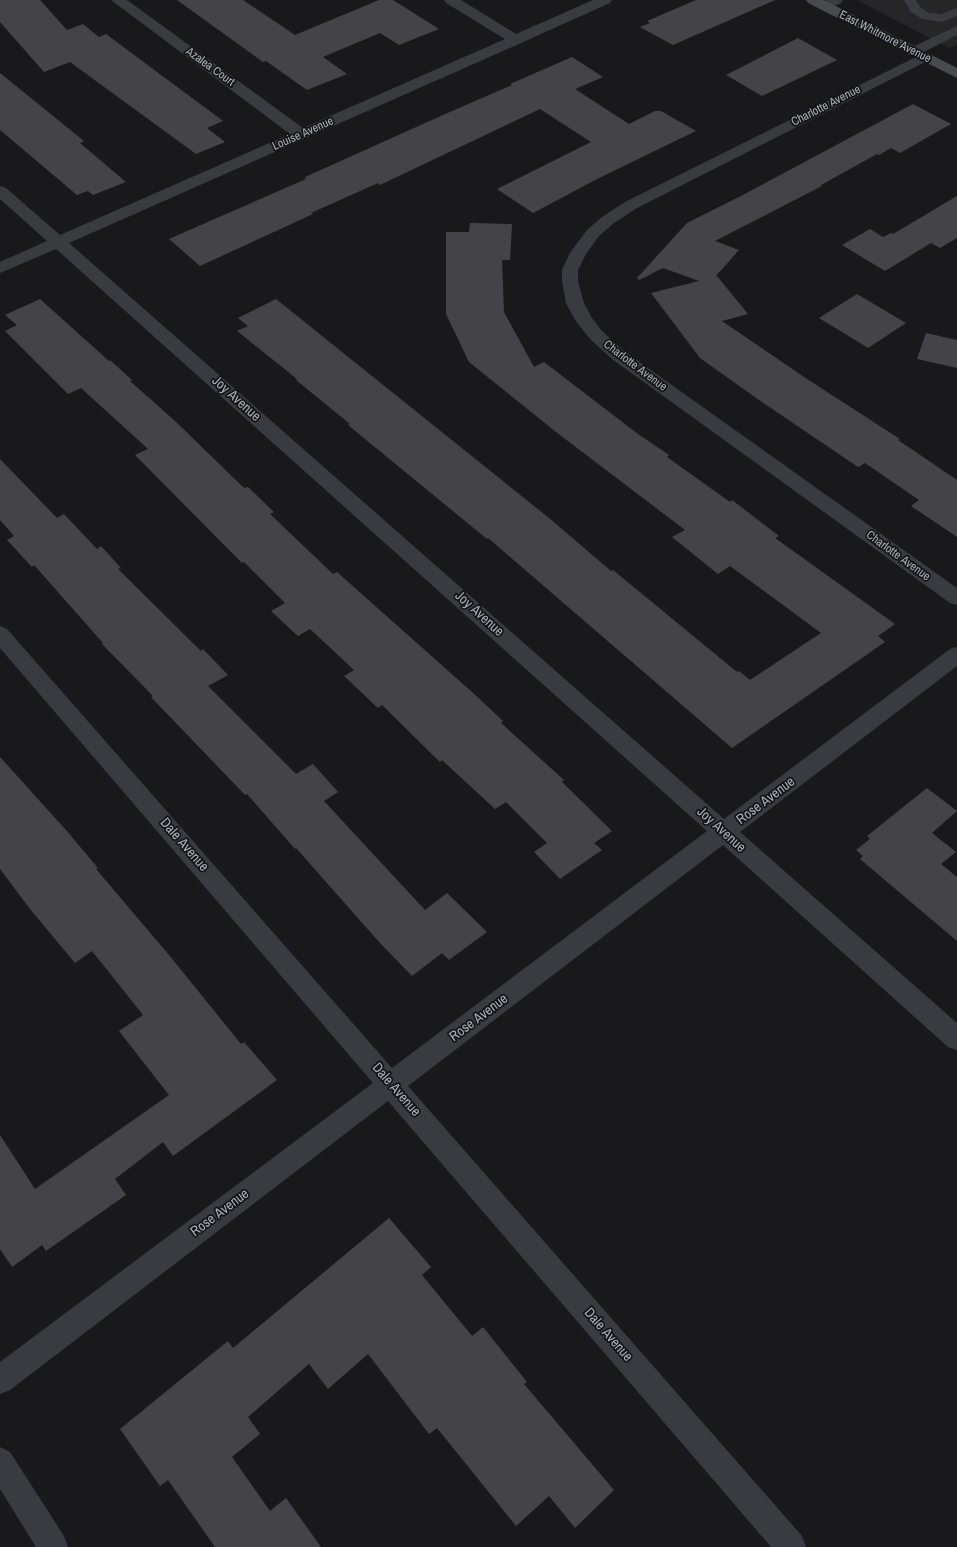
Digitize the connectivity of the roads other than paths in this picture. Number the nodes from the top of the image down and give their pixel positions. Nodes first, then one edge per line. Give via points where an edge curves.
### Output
1 (118, 0) edge
2 (451, 0) edge
3 (605, 0) edge
4 (910, 0) edge
5 (919, 0) edge
6 (825, 2) edge
7 (957, 12) edge
8 (957, 30) edge
9 (516, 40) junction
10 (918, 54) junction
11 (957, 74) edge
12 (302, 134) junction
13 (0, 190) edge
14 (59, 242) junction
15 (0, 268) edge
16 (957, 598) edge
17 (0, 634) edge
18 (957, 655) edge
19 (724, 832) junction
20 (957, 1039) edge
21 (391, 1084) junction
22 (0, 1380) edge
23 (0, 1462) edge
24 (53, 1547) edge
25 (791, 1547) edge

1 - 12 street, Azalea Court
2 - 9 street
3 - 9 street, Louise Avenue
4 - 7 lane via 918,12 926,16 942,18
5 - 7 lane via 938,9
6 - 10 main road, East Whitmore Avenue
8 - 10 lane
9 - 12 street, Louise Avenue
10 - 11 main road, East Whitmore Avenue
10 - 16 street, Charlotte Avenue via 631,205 608,220 593,232 578,253 570,270 570,281 575,303 584,320 618,355
12 - 14 street, Louise Avenue
13 - 14 street, Joy Avenue
14 - 15 street, Louise Avenue
14 - 19 street, Joy Avenue
17 - 21 street, Dale Avenue
18 - 19 street, Rose Avenue
19 - 20 street, Joy Avenue
19 - 21 street, Rose Avenue
21 - 22 street, Rose Avenue
21 - 25 street, Dale Avenue
23 - 24 street

